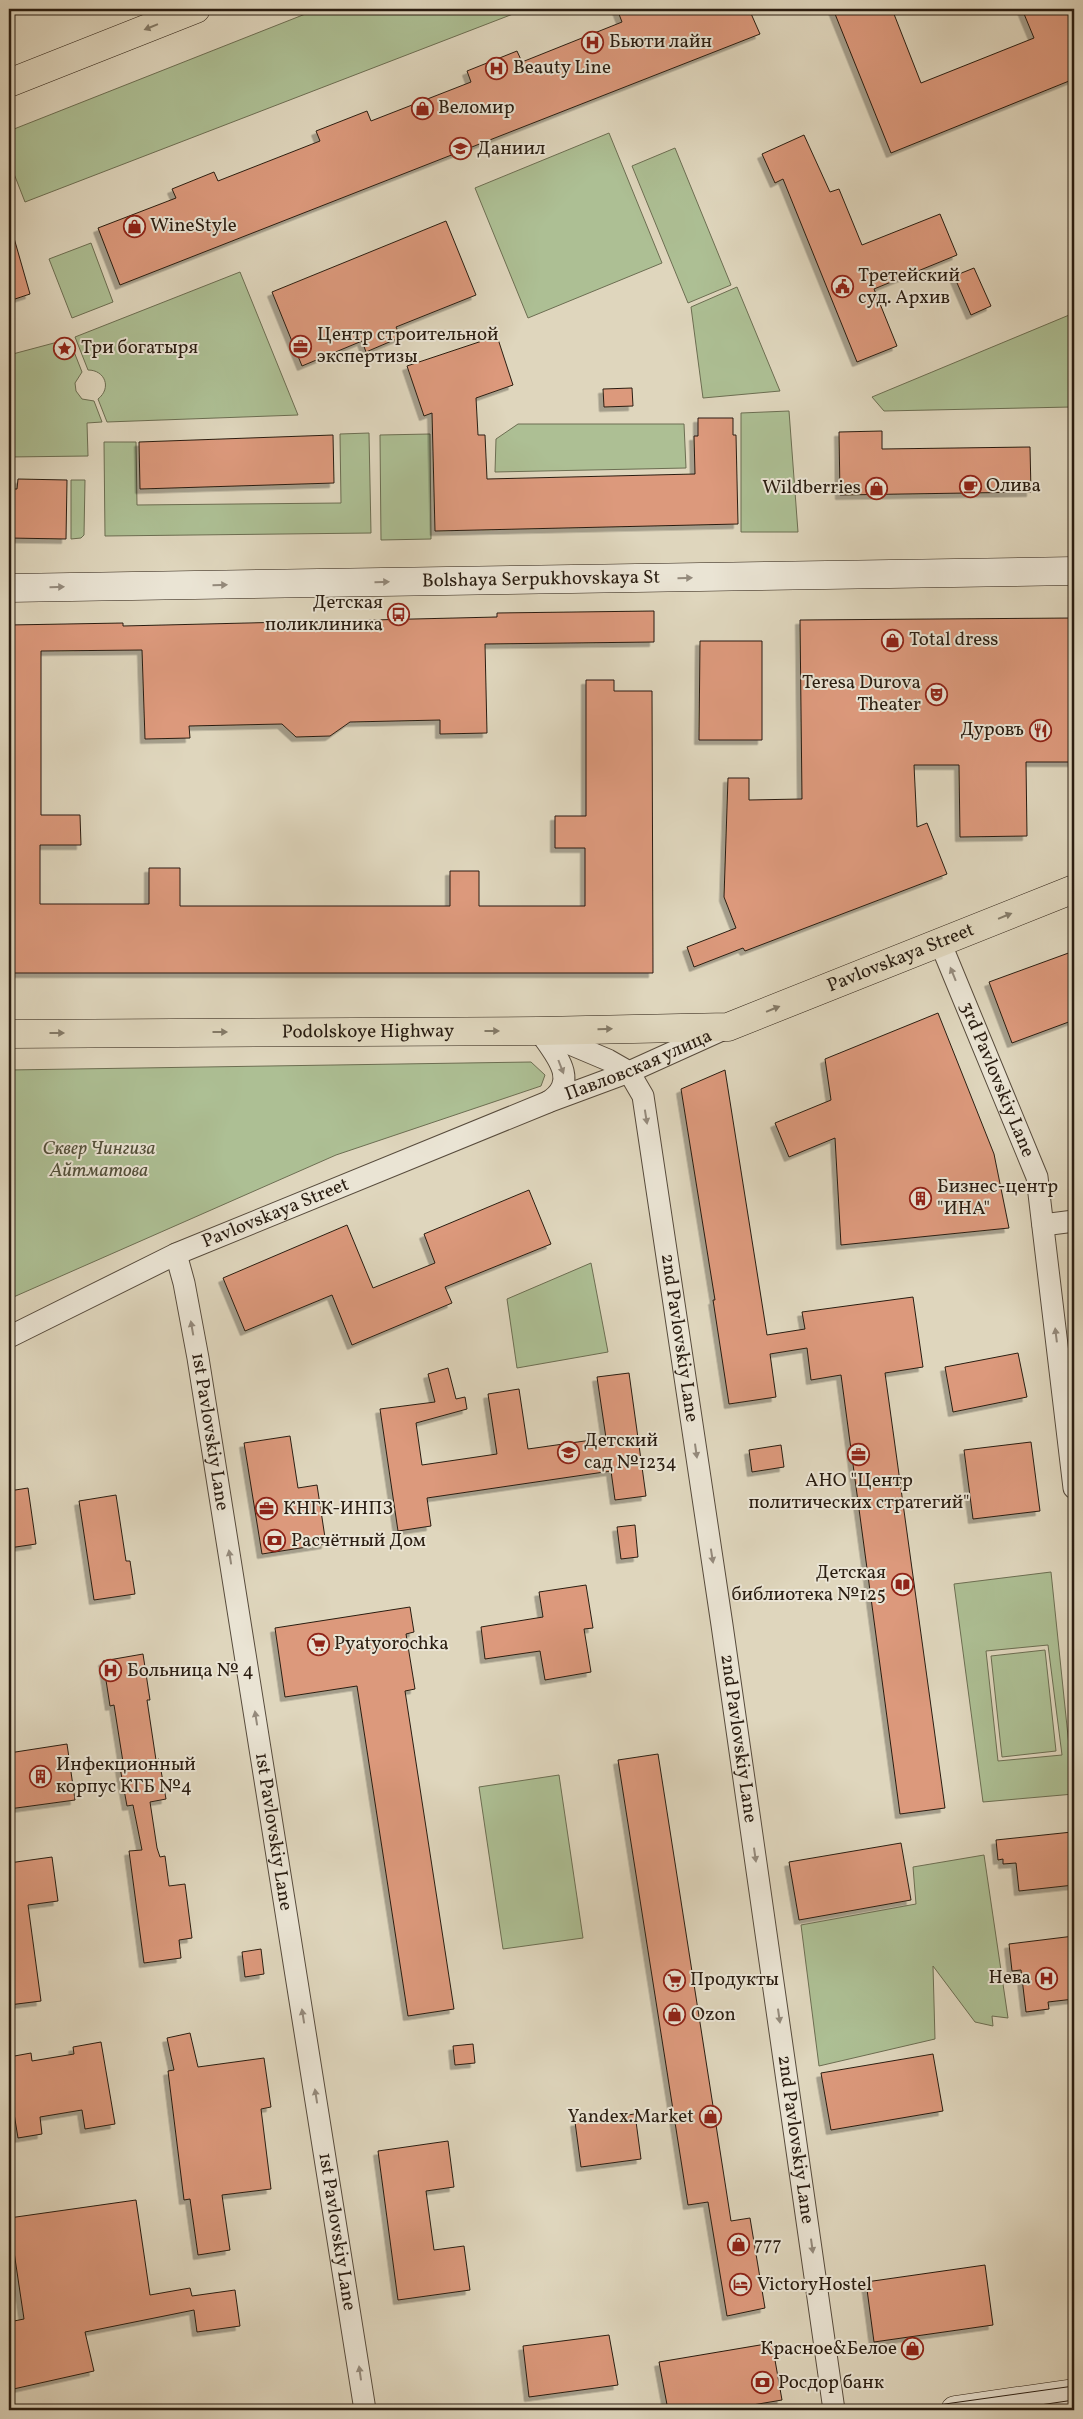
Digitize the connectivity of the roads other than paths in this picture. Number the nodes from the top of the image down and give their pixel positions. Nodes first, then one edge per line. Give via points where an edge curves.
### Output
1 (196, 9) edge
2 (9, 83) edge
3 (1074, 571) edge
4 (9, 588) edge
5 (1074, 889) edge
6 (940, 942) junction
7 (728, 1027) junction
8 (539, 1031) junction
9 (9, 1034) edge
10 (628, 1072) junction
11 (548, 1102) junction
12 (1074, 1221) edge
13 (1043, 1225) junction
14 (176, 1254) junction
15 (9, 1337) edge
16 (1074, 1488) edge
17 (1074, 2393) edge
18 (365, 2410) edge
19 (834, 2410) edge
20 (955, 2410) edge

1 -> 2 main road
4 -> 3 street, Bolshaya Serpukhovskaya St
6 -> 5 main road, Pavlovskaya Street
7 -> 6 main road, Pavlovskaya Street
13 -> 6 street, 3rd Pavlovskiy Lane via 1037,1177
8 -> 7 main road, Podolskoye Highway
7 - 10 street, Павловская улица
9 -> 8 main road, Podolskoye Highway
8 - 10 street via 608,1060
8 -> 11 street via 564,1072 565,1082 561,1090
10 - 11 street, Павловская улица
10 -> 19 street, 2nd Pavlovskiy Lane via 643,1096 662,1215
11 - 14 street, Pavlovskaya Street
12 - 13 street
16 -> 13 street, 3rd Pavlovskiy Lane
14 - 15 street, Pavlovskaya Street
18 -> 14 street, 1st Pavlovskiy Lane via 198,1358
17 - 20 street

